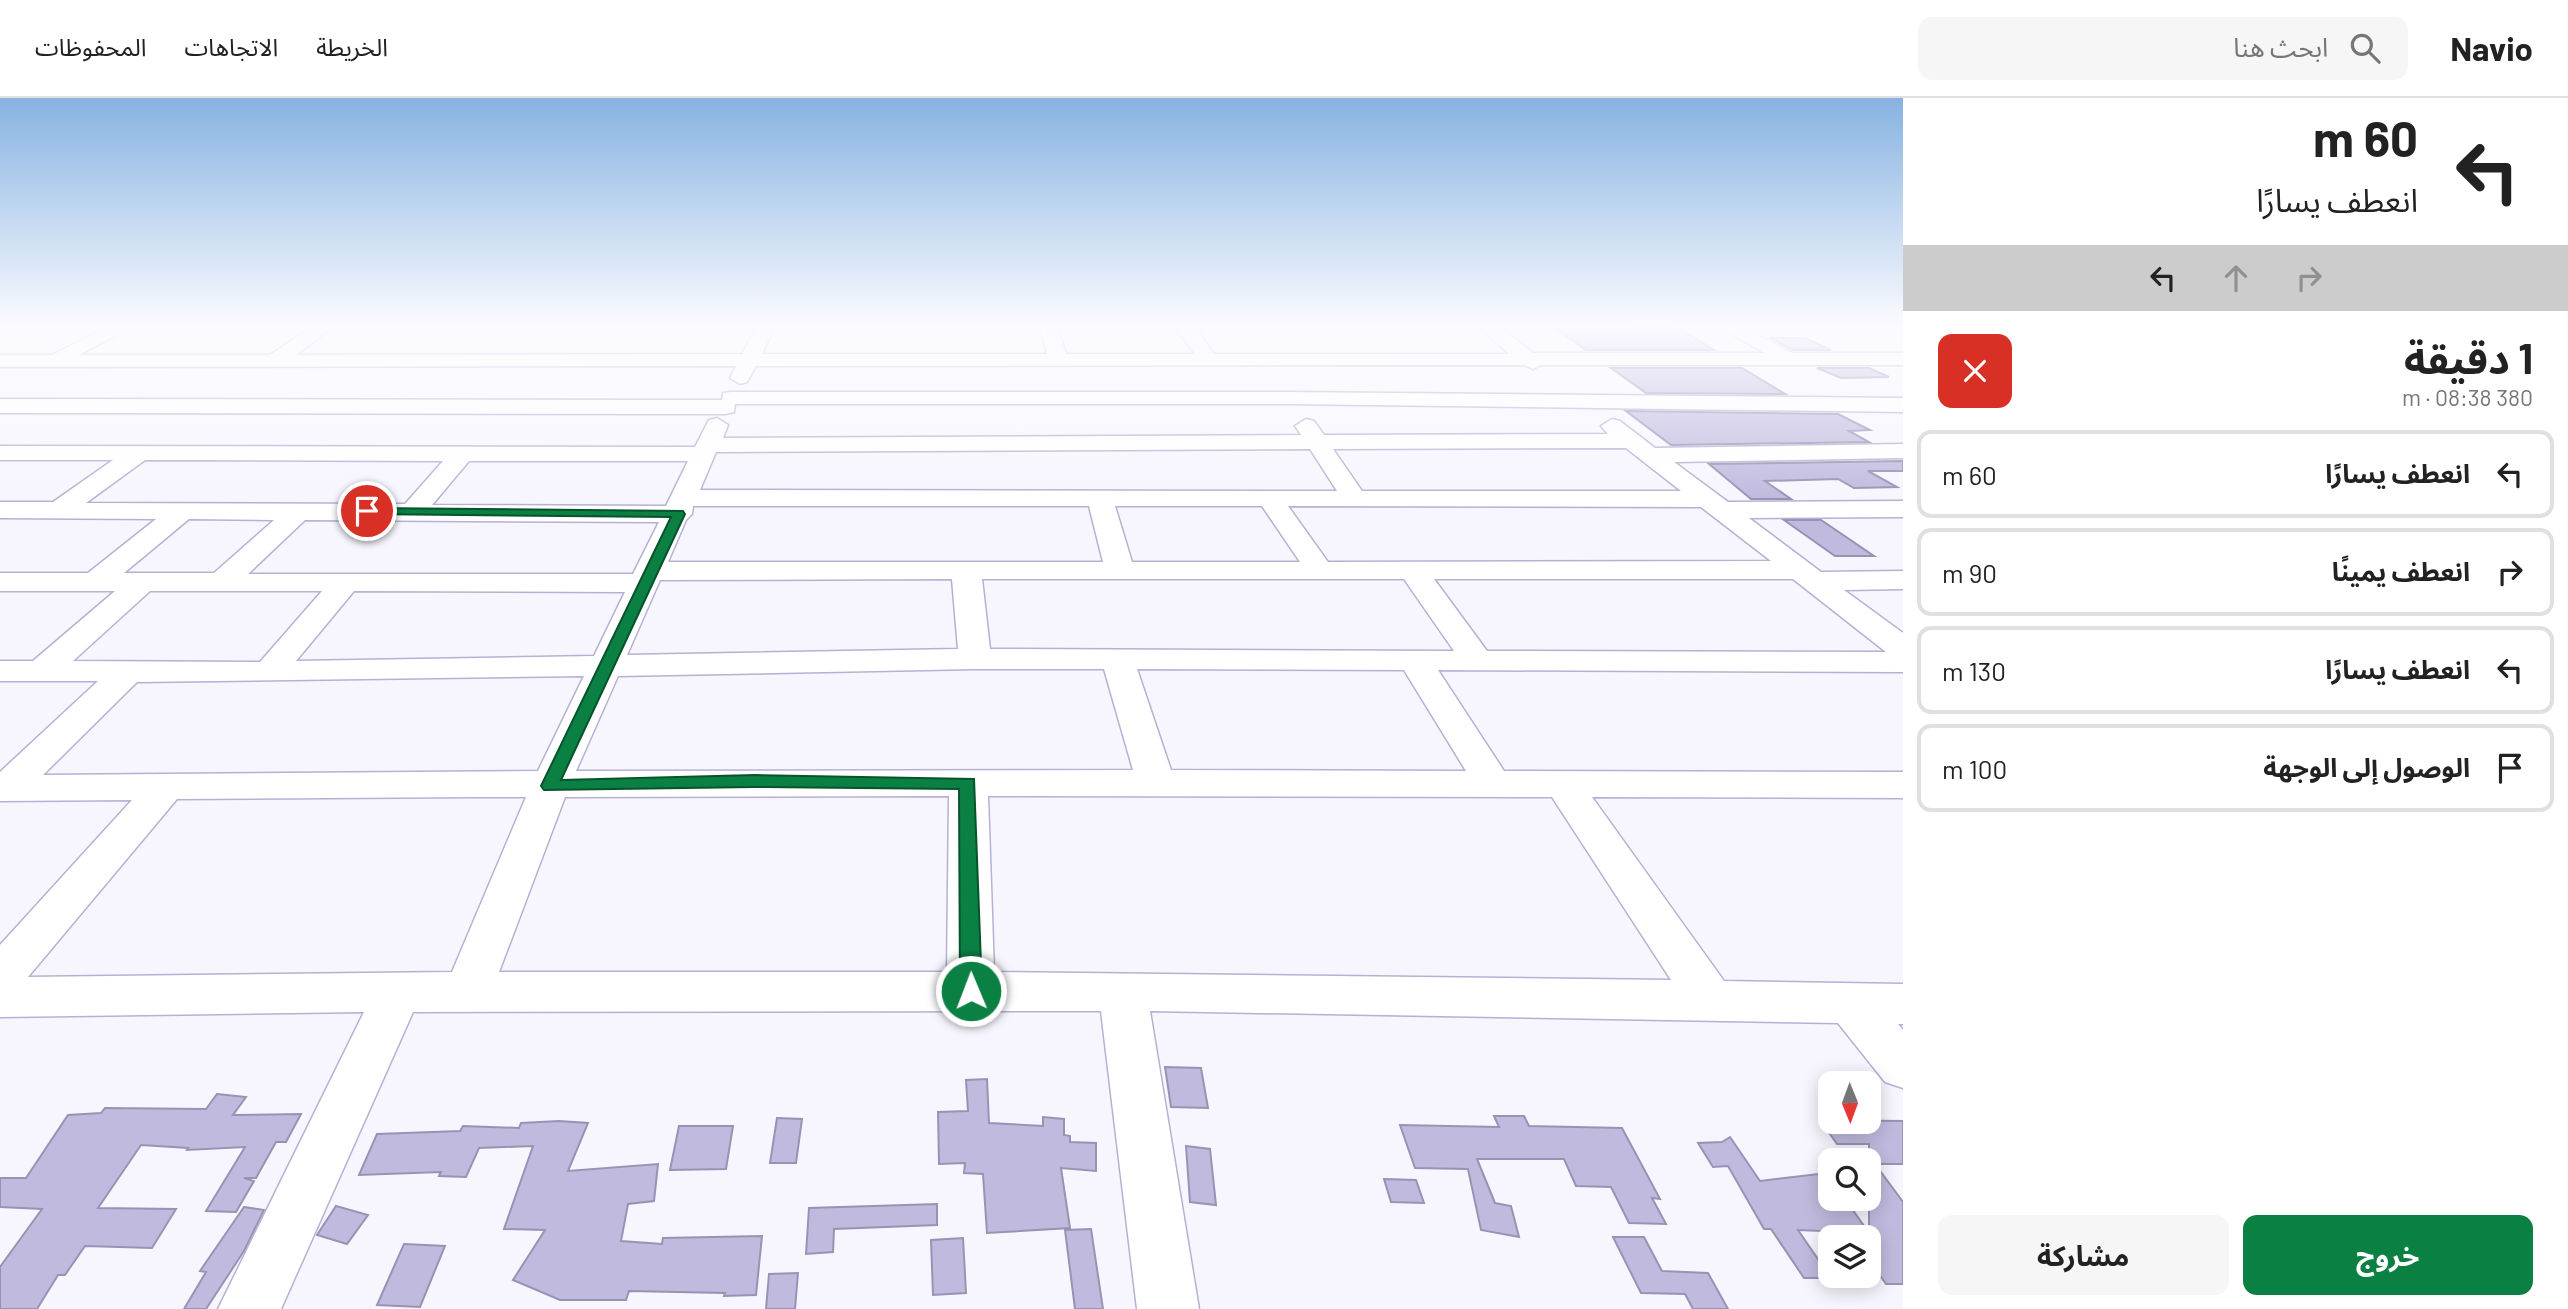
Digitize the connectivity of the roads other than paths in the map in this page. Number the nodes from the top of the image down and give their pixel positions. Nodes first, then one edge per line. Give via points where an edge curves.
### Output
1 (240, 385) edge
2 (526, 385) edge
3 (737, 385) edge
4 (958, 385) edge
5 (1280, 385) edge
6 (1564, 385) edge
7 (1839, 385) edge
8 (957, 398) junction
9 (1071, 398) junction
10 (1224, 398) junction
11 (1288, 398) junction
12 (729, 402) junction
13 (1581, 402) junction
14 (209, 405) junction
15 (410, 405) junction
16 (505, 405) junction
17 (1879, 405) junction
18 (1903, 405) edge
19 (0, 406) edge
20 (23, 406) junction
21 (111, 406) junction
22 (320, 406) junction
23 (1903, 416) edge
24 (0, 418) edge
25 (1252, 442) junction
26 (1317, 442) junction
27 (1083, 443) junction
28 (954, 444) junction
29 (1640, 448) junction
30 (705, 450) junction
31 (266, 451) junction
32 (141, 452) junction
33 (364, 452) junction
34 (0, 453) edge
35 (35, 453) junction
36 (463, 453) junction
37 (1901, 453) edge
38 (955, 497) junction
39 (1100, 499) junction
40 (1270, 499) junction
41 (1354, 499) junction
42 (1713, 504) junction
43 (682, 506) junction
44 (1903, 509) edge
45 (0, 510) edge
46 (59, 510) junction
47 (413, 511) junction
48 (181, 512) junction
49 (298, 512) junction
50 (1119, 569) junction
51 (1319, 569) junction
52 (966, 570) junction
53 (1412, 570) junction
54 (1809, 576) junction
55 (648, 577) junction
56 (224, 580) junction
57 (1903, 580) edge
58 (97, 581) junction
59 (144, 581) junction
60 (347, 581) junction
61 (0, 582) edge
62 (1903, 649) edge
63 (975, 659) junction
64 (1117, 659) junction
65 (1415, 661) junction
66 (1478, 661) junction
67 (1903, 662) edge
68 (606, 667) junction
69 (0, 671) edge
70 (42, 671) junction
71 (269, 672) junction
72 (128, 673) junction
73 (1156, 782) junction
74 (968, 783) junction
75 (1493, 784) junction
76 (1563, 784) junction
77 (1903, 785) edge
78 (550, 786) junction
79 (166, 787) junction
80 (3, 788) edge
81 (0, 977) edge
82 (971, 991) junction
83 (1123, 991) junction
84 (398, 992) junction
85 (468, 992) junction
86 (0, 997) edge
87 (1712, 1003) junction
88 (1851, 1004) junction
89 (1903, 1004) edge
90 (1903, 1066) edge
91 (250, 1309) edge
92 (1167, 1309) edge

1 - 14 street
2 - 16 street
3 - 12 street
4 - 8 street
5 - 11 street
6 - 13 street
7 - 17 street
8 - 9 street
8 - 12 street
9 - 10 street
9 - 27 street
10 - 11 street
10 - 25 street
11 - 13 street
11 - 26 street
12 - 16 street
12 - 30 street
13 - 17 street
13 - 29 street
14 - 21 street
14 - 22 street
15 - 16 street
15 - 22 street
15 - 33 street
17 - 18 street
17 - 23 street
19 - 20 street
20 - 21 street
20 - 24 street
21 - 35 street
22 - 31 street
25 - 26 street
25 - 27 street
26 - 29 street
26 - 41 street
27 - 28 street
28 - 30 street
28 - 38 street
29 - 37 street
29 - 42 street
30 - 36 street
30 - 43 street
31 - 32 street
31 - 33 street
32 - 35 street
32 - 46 street
33 - 36 street
34 - 35 street
36 - 47 street
38 - 39 street
38 - 43 street
39 - 40 street
39 - 50 street
40 - 41 street
40 - 51 street
41 - 42 street
42 - 44 street
42 - 54 street
43 - 47 street
43 - 55 street
45 - 46 street
46 - 48 street
47 - 49 street
48 - 49 street
48 - 58 street
49 - 56 street
50 - 51 street
50 - 52 street
51 - 53 street
52 - 55 street
52 - 63 street
53 - 54 street
53 - 66 street
54 - 57 street
54 - 62 street
55 - 60 street
55 - 68 street
56 - 59 street
56 - 60 street
58 - 59 street
58 - 61 street
59 - 70 street
60 - 71 street
63 - 64 street
63 - 68 street
64 - 65 street
64 - 73 street
65 - 66 street
65 - 75 street
66 - 67 street
68 - 71 street
68 - 78 street
69 - 70 street
70 - 72 street
71 - 72 street
72 - 80 street
73 - 74 street
73 - 75 street
74 - 78 street via 755,781
74 - 82 street
75 - 76 street
76 - 77 street
76 - 87 street
78 - 79 street
78 - 85 street
79 - 80 street
79 - 81 street
82 - 83 street
82 - 85 street
83 - 87 street
83 - 92 street
84 - 85 street
84 - 86 street
84 - 91 street
87 - 88 street
88 - 89 street
88 - 90 street

